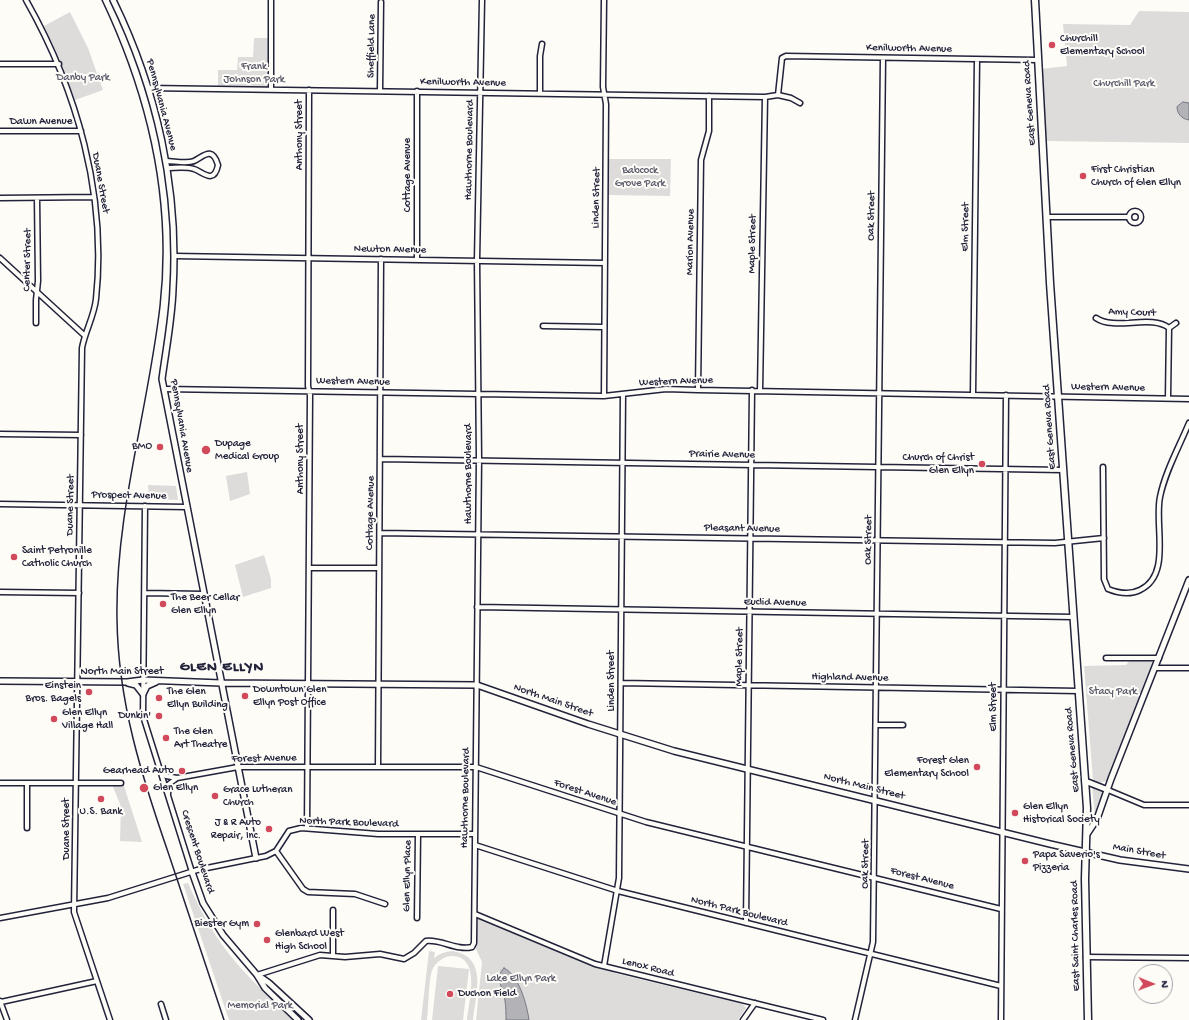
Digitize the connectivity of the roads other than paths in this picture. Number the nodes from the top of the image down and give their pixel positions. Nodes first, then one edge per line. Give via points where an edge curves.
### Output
1 (26, 0) edge
2 (113, 0) edge
3 (271, 0) edge
4 (482, 0) edge
5 (604, 0) edge
6 (1034, 0) edge
7 (381, 2) dead end
8 (542, 44) dead end
9 (883, 58) junction
10 (977, 60) junction
11 (1037, 60) junction
12 (0, 64) edge
13 (59, 64) junction
14 (148, 88) junction
15 (271, 90) junction
16 (310, 90) junction
17 (380, 91) junction
18 (417, 91) junction
19 (479, 92) junction
20 (540, 93) junction
21 (604, 95) junction
22 (778, 95) junction
23 (709, 96) junction
24 (765, 97) junction
25 (800, 103) dead end
26 (0, 131) edge
27 (81, 131) junction
28 (166, 161) junction
29 (167, 168) junction
30 (94, 197) junction
31 (0, 198) edge
32 (38, 198) junction
33 (1047, 217) junction
34 (1129, 217) dead end
35 (174, 256) junction
36 (0, 258) edge
37 (309, 258) junction
38 (381, 259) junction
39 (417, 259) junction
40 (477, 260) junction
41 (605, 262) junction
42 (37, 291) junction
43 (1096, 318) dead end
44 (36, 323) dead end
45 (1176, 324) dead end
46 (543, 326) dead end
47 (604, 327) junction
48 (1168, 328) junction
49 (84, 335) junction
50 (164, 389) junction
51 (309, 390) junction
52 (698, 390) junction
53 (752, 390) junction
54 (760, 391) junction
55 (380, 392) junction
56 (879, 392) junction
57 (478, 393) junction
58 (623, 394) junction
59 (973, 394) junction
60 (1006, 395) junction
61 (604, 396) junction
62 (1058, 396) junction
63 (1168, 398) junction
64 (1189, 399) edge
65 (1189, 423) edge
66 (0, 434) edge
67 (81, 435) junction
68 (381, 459) junction
69 (479, 459) junction
70 (623, 462) junction
71 (751, 464) junction
72 (879, 466) junction
73 (1103, 467) dead end
74 (1005, 468) junction
75 (1063, 470) junction
76 (0, 504) edge
77 (80, 505) junction
78 (145, 506) junction
79 (186, 506) junction
80 (380, 533) junction
81 (478, 533) junction
82 (622, 536) junction
83 (750, 538) junction
84 (1104, 538) junction
85 (878, 540) junction
86 (1005, 542) junction
87 (1068, 543) junction
88 (309, 568) junction
89 (379, 568) junction
90 (1189, 580) edge
91 (0, 592) edge
92 (79, 593) junction
93 (145, 593) junction
94 (203, 594) junction
95 (477, 607) junction
96 (621, 610) junction
97 (750, 612) junction
98 (877, 614) junction
99 (1004, 616) junction
100 (1073, 617) junction
101 (1106, 658) dead end
102 (1159, 658) junction
103 (1154, 668) junction
104 (1189, 668) edge
105 (143, 680) junction
106 (0, 682) edge
107 (78, 682) junction
108 (127, 682) junction
109 (156, 682) junction
110 (221, 683) junction
111 (308, 683) junction
112 (621, 683) junction
113 (378, 684) junction
114 (477, 685) junction
115 (749, 686) junction
116 (877, 688) junction
117 (1003, 690) junction
118 (1078, 691) junction
119 (143, 694) junction
120 (876, 725) junction
121 (903, 725) dead end
122 (620, 734) junction
123 (157, 762) junction
124 (238, 767) junction
125 (307, 767) junction
126 (378, 767) junction
127 (476, 767) junction
128 (748, 769) junction
129 (177, 778) junction
130 (1085, 781) junction
131 (0, 783) edge
132 (27, 783) junction
133 (76, 783) junction
134 (122, 784) dead end
135 (1108, 790) junction
136 (168, 794) junction
137 (876, 800) junction
138 (1189, 805) edge
139 (620, 813) junction
140 (26, 828) dead end
141 (307, 828) junction
142 (1002, 832) junction
143 (418, 834) junction
144 (475, 834) junction
145 (1087, 834) junction
146 (474, 845) junction
147 (747, 846) junction
148 (276, 851) junction
149 (1086, 852) junction
150 (256, 858) junction
151 (1189, 869) edge
152 (192, 872) junction
153 (875, 877) junction
154 (618, 891) junction
155 (385, 904) dead end
156 (75, 905) junction
157 (1001, 909) junction
158 (333, 910) dead end
159 (475, 914) junction
160 (0, 918) edge
161 (417, 918) dead end
162 (746, 923) junction
163 (871, 954) junction
164 (333, 955) junction
165 (1086, 957) junction
166 (1189, 958) edge
167 (604, 966) junction
168 (258, 975) junction
169 (97, 982) junction
170 (1001, 986) junction
171 (0, 1001) edge
172 (755, 1003) junction
173 (161, 1004) dead end
174 (7, 1020) edge
175 (110, 1020) edge
176 (166, 1020) edge
177 (298, 1020) edge
178 (309, 1020) edge
179 (744, 1020) edge
180 (823, 1020) edge
181 (855, 1020) edge
182 (1001, 1020) edge
183 (1088, 1020) edge

1 - 13 street, Duane Street
2 - 14 street, Pennsylvania Avenue via 136,51
3 - 15 street
4 - 19 street, Hawthorne Boulevard
5 - 21 street, Linden Street
6 - 11 main road, East Geneva Road
7 - 17 street, Sheffield Lane
8 - 20 street
9 - 10 street, Kenilworth Avenue
9 - 22 street, Kenilworth Avenue via 786,56 782,58
9 - 56 street, Oak Street
10 - 11 street, Kenilworth Avenue
10 - 59 street, Elm Street
11 - 33 main road, East Geneva Road
12 - 13 street
13 - 27 street, Duane Street
14 - 15 street, Kenilworth Avenue
14 - 28 street, Pennsylvania Avenue
15 - 16 street, Kenilworth Avenue
16 - 17 street, Kenilworth Avenue
16 - 37 street, Anthony Street
17 - 18 street, Kenilworth Avenue
18 - 19 street, Kenilworth Avenue
18 - 39 street, Cottage Avenue
19 - 20 street, Kenilworth Avenue
19 - 40 street, Hawthorne Boulevard
20 - 21 street, Kenilworth Avenue
21 - 23 street, Kenilworth Avenue
21 - 41 street, Linden Street
22 - 24 street, Kenilworth Avenue
22 - 25 street
23 - 24 street, Kenilworth Avenue
23 - 52 street, Marion Avenue via 709,131 701,160
24 - 54 street, Maple Street
26 - 27 street, Dawn Avenue
27 - 30 street, Duane Street
28 - 29 street, Pennsylvania Avenue
28 - 29 street via 194,161 203,154 208,154 213,156 218,164 209,176 204,176 192,168
29 - 35 street, Pennsylvania Avenue via 173,216
30 - 32 street
30 - 49 street, Duane Street via 98,237 96,299 93,316
31 - 32 street
32 - 42 street, Center Street
33 - 34 street
33 - 62 main road, East Geneva Road
35 - 37 street, Newton Avenue
35 - 50 street, Pennsylvania Avenue via 171,321 162,379
36 - 42 street
37 - 38 street, Newton Avenue
37 - 51 street, Anthony Street
38 - 39 street, Newton Avenue
38 - 55 street, Cottage Avenue
39 - 40 street, Newton Avenue
40 - 41 street, Newton Avenue
40 - 57 street, Hawthorne Boulevard
41 - 47 street, Linden Street
42 - 44 street, Center Street
42 - 49 street
43 - 48 street, Amy Court via 1108,322 1158,323
45 - 48 street
46 - 47 street
47 - 61 street, Linden Street
48 - 63 street, Amy Court
49 - 67 street, Duane Street
50 - 51 street, Western Avenue
50 - 79 street, Pennsylvania Avenue
51 - 55 street, Western Avenue
51 - 88 street, Anthony Street
52 - 53 street, Western Avenue
52 - 58 street, Western Avenue
53 - 54 street, Western Avenue
53 - 71 street, Maple Street
54 - 56 street, Western Avenue
55 - 57 street, Western Avenue
55 - 68 street, Cottage Avenue
56 - 59 street, Western Avenue
56 - 72 street, Oak Street
57 - 61 street, Western Avenue
57 - 69 street, Hawthorne Boulevard
58 - 61 street, Western Avenue
58 - 70 street, Linden Street
59 - 60 street, Western Avenue
60 - 62 street, Western Avenue
60 - 74 street, Elm Street
62 - 63 street, Western Avenue
62 - 75 main road, East Geneva Road
63 - 64 street, Western Avenue
65 - 84 street via 1160,497 1159,564 1150,585 1133,593 1108,590 1104,579
66 - 67 street
67 - 77 street, Duane Street
68 - 69 street, Prairie Avenue
68 - 80 street, Cottage Avenue
69 - 70 street, Prairie Avenue
69 - 81 street, Hawthorne Boulevard
70 - 71 street, Prairie Avenue
70 - 82 street, Linden Street
71 - 72 street, Prairie Avenue
71 - 83 street, Maple Street
72 - 74 street, Prairie Avenue
72 - 85 street, Oak Street
73 - 84 street
74 - 75 street, Prairie Avenue
74 - 86 street, Elm Street
75 - 87 main road, East Geneva Road
76 - 77 street, Prospect Avenue
77 - 78 street, Prospect Avenue
77 - 92 street, Duane Street
78 - 79 street, Prospect Avenue
78 - 93 street, Crescent Boulevard
79 - 94 street, Pennsylvania Avenue
80 - 81 street, Pleasant Avenue
80 - 89 street, Cottage Avenue
81 - 82 street, Pleasant Avenue
81 - 95 street, Hawthorne Boulevard
82 - 83 street, Pleasant Avenue
82 - 96 street, Linden Street
83 - 85 street, Pleasant Avenue
83 - 97 street, Maple Street
84 - 87 street, Pleasant Avenue
85 - 86 street, Pleasant Avenue
85 - 98 street, Oak Street
86 - 87 street, Pleasant Avenue
86 - 99 street, Elm Street
87 - 100 main road, East Geneva Road
88 - 89 street
88 - 111 street, Anthony Street
89 - 113 street, Cottage Avenue
90 - 102 street
91 - 92 street
92 - 107 street, Duane Street
93 - 94 street
93 - 105 street, Crescent Boulevard
94 - 110 street, Pennsylvania Avenue
95 - 96 street, Euclid Avenue
95 - 114 street, Hawthorne Boulevard
96 - 97 street, Euclid Avenue
96 - 112 street, Linden Street
97 - 98 street, Euclid Avenue
97 - 115 street, Maple Street
98 - 99 street, Euclid Avenue
98 - 116 street, Oak Street
99 - 100 street, Euclid Avenue
99 - 117 street, Elm Street
100 - 118 main road, East Geneva Road
101 - 102 street
102 - 103 street
103 - 104 street
103 - 135 street
105 - 108 street, North Main Street
105 - 109 street, North Main Street
105 - 119 street, Crescent Boulevard
106 - 107 street, North Main Street
107 - 108 street, North Main Street
107 - 133 street, Duane Street
108 - 119 street via 136,685
109 - 110 street, North Main Street
109 - 119 street via 147,686
110 - 111 street, North Main Street
110 - 124 street, Pennsylvania Avenue
111 - 113 street, North Main Street
111 - 125 street, Anthony Street
112 - 115 street, Highland Avenue
112 - 122 street, Linden Street
113 - 114 street, North Main Street
113 - 126 street, Cottage Avenue
114 - 122 street, North Main Street
114 - 127 street, Hawthorne Boulevard
115 - 116 street, Highland Avenue
115 - 128 street, Maple Street
116 - 117 street, Highland Avenue
116 - 120 street, Oak Street
117 - 118 street, Highland Avenue
117 - 142 street, Elm Street
118 - 130 main road, East Geneva Road
119 - 123 street, Crescent Boulevard via 143,716
120 - 121 street
120 - 137 street, Oak Street
122 - 128 street, North Main Street via 674,751
122 - 139 street, Linden Street
123 - 129 street via 166,776
123 - 136 street, Crescent Boulevard
124 - 125 street, Forest Avenue
124 - 129 street, Forest Avenue
124 - 150 street, Pennsylvania Avenue
125 - 126 street, Forest Avenue
125 - 141 street, Anthony Street
126 - 127 street, Forest Avenue
127 - 139 street, Forest Avenue
127 - 144 street, Hawthorne Boulevard
128 - 137 street, North Main Street
128 - 147 street, Maple Street
129 - 136 street via 169,784
130 - 135 street
130 - 145 main road, East Geneva Road
131 - 132 street
132 - 133 street
132 - 140 street
133 - 134 street
133 - 156 street, Duane Street
135 - 138 street via 1144,805
135 - 145 street via 1097,819
136 - 152 street, Crescent Boulevard
137 - 142 street, North Main Street
137 - 153 street, Oak Street
139 - 147 street, Forest Avenue via 646,822
139 - 154 street, Linden Street
141 - 143 street, North Park Boulevard via 378,834
141 - 148 street, North Park Boulevard via 289,831
142 - 149 street, North Main Street
142 - 157 street, Elm Street
143 - 144 street, North Park Boulevard
143 - 161 street, Glen Ellyn Place
144 - 146 street, Hawthorne Boulevard
145 - 149 main road, East Geneva Road
146 - 154 street, North Park Boulevard
146 - 159 street, Hawthorne Boulevard
147 - 153 street, Forest Avenue
147 - 162 street, Maple Street
148 - 150 street
148 - 155 street via 303,889 308,892 355,894
149 - 151 street, Main Street via 1126,861
149 - 165 main road, East Saint Charles Road
150 - 152 street
152 - 156 street via 108,898
152 - 168 street, Crescent Boulevard via 207,911 231,946
153 - 157 street, Forest Avenue
153 - 163 street, Oak Street via 874,942
154 - 162 street, North Park Boulevard
154 - 167 street, Linden Street
156 - 160 street
156 - 169 street, Duane Street via 74,912
157 - 170 street, Elm Street
158 - 164 street
159 - 164 street, Hawthorne Boulevard via 472,948 431,940 422,943 414,953 404,959 380,954
159 - 167 street, Lenox Road
162 - 163 street, North Park Boulevard
163 - 170 street, North Park Boulevard
163 - 181 street, Oak Street
164 - 168 street via 315,956
165 - 166 street
165 - 183 main road, East Saint Charles Road
167 - 172 street, Lenox Road
168 - 177 street, Crescent Boulevard via 265,988
168 - 178 street, Crescent Boulevard
169 - 171 street
169 - 175 street, Duane Street
170 - 182 street, Elm Street
171 - 174 street
172 - 179 street
172 - 180 street, Lenox Road
173 - 176 street

